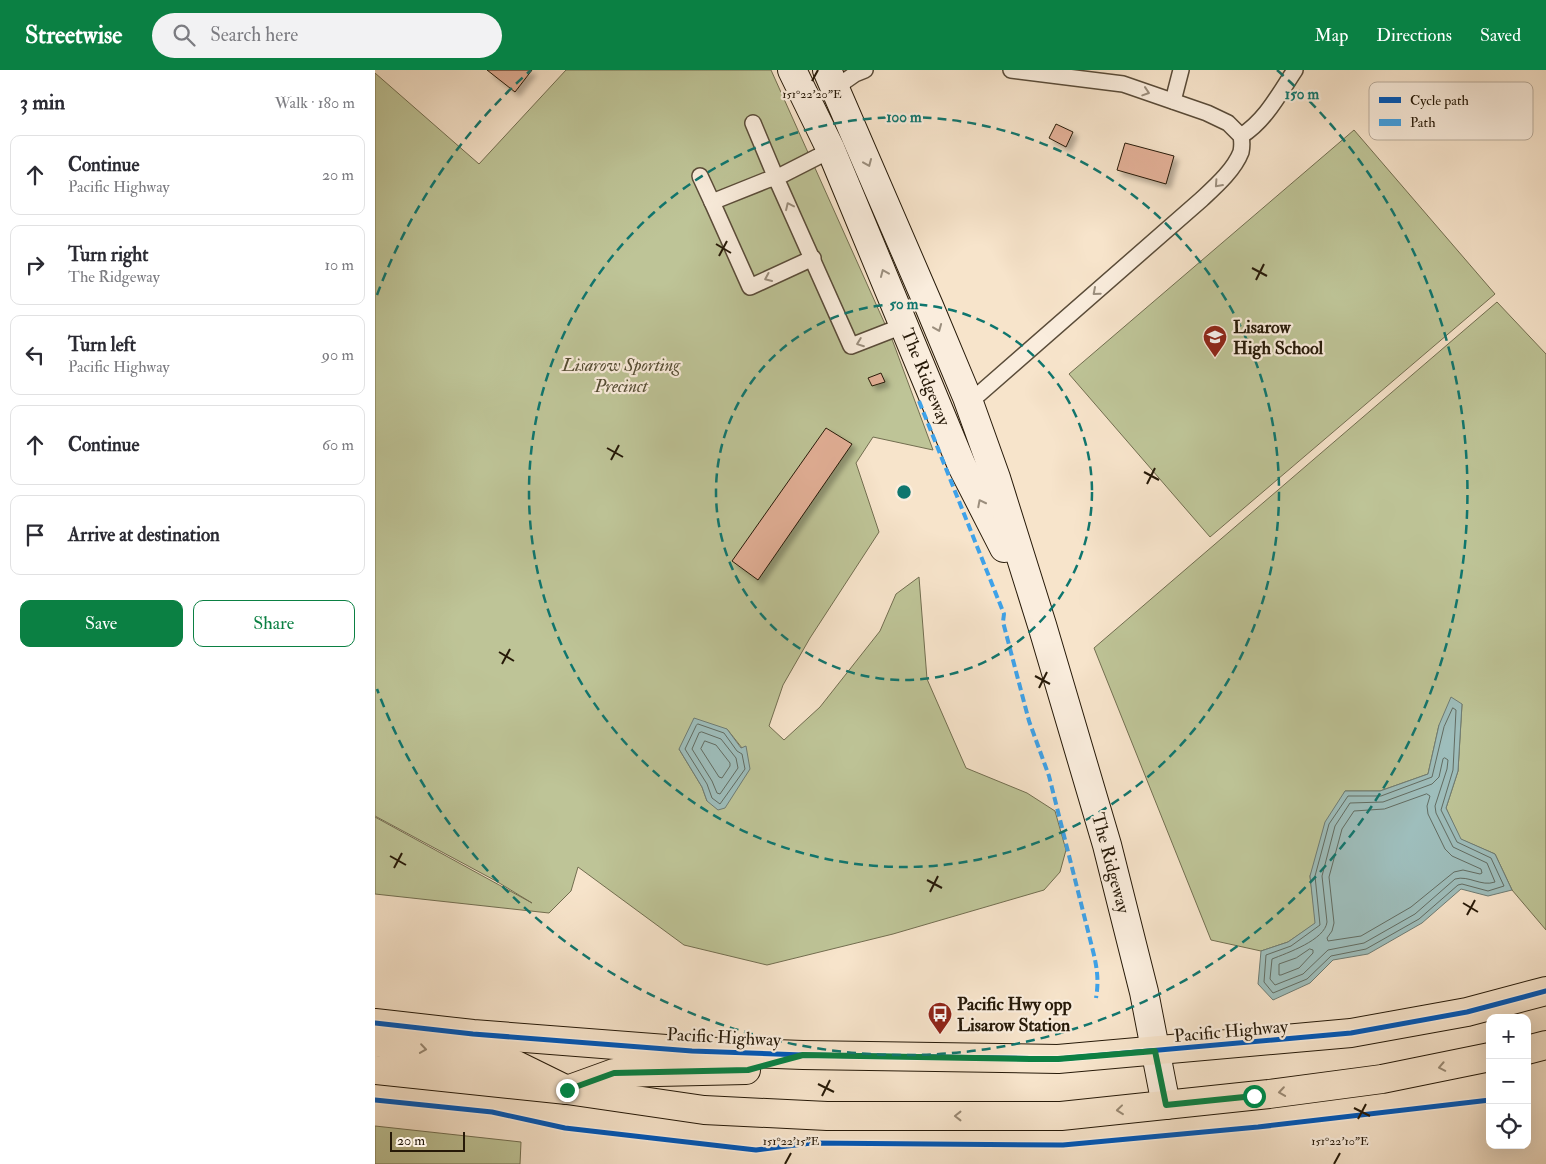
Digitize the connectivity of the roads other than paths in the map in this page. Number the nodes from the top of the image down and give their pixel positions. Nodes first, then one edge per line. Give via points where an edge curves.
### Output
1 (792, 70) edge
2 (865, 70) edge
3 (1011, 70) edge
4 (1181, 70) edge
5 (1295, 70) edge
6 (831, 79) edge
7 (1173, 101) junction
8 (753, 123) dead end
9 (1241, 136) junction
10 (831, 150) junction
11 (701, 176) dead end
12 (776, 178) junction
13 (712, 202) junction
14 (813, 258) junction
15 (905, 325) junction
16 (928, 381) junction
17 (967, 397) junction
18 (1042, 625) junction
19 (1546, 990) edge
20 (375, 1023) edge
21 (375, 1042) edge
22 (1546, 1045) edge
23 (1531, 1049) edge
24 (1155, 1051) junction
25 (803, 1055) junction
26 (1486, 1058) edge
27 (375, 1070) edge
28 (567, 1090) junction
29 (1166, 1105) junction

1 - 10 street, The Ridgeway
2 - 6 lane
3 -> 7 lane via 1120,84
4 - 7 lane
5 - 9 lane via 1265,115 1254,128
6 - 10 street via 827,108 842,138
6 -> 17 street, The Ridgeway
7 - 9 lane via 1228,123
8 - 12 lane
9 -> 17 lane via 1241,152 1218,185 978,395
10 - 12 lane
15 -> 10 street, The Ridgeway
11 - 13 lane
12 - 13 lane
14 -> 12 lane
14 -> 13 lane via 750,286
15 -> 14 lane via 851,346
15 - 16 street, The Ridgeway
16 - 17 street via 945,391
18 -> 16 street, The Ridgeway via 963,466
17 - 18 street, The Ridgeway
18 - 24 street, The Ridgeway via 1107,845 1144,992
19 - 24 main road, Pacific Highway via 1467,1012 1351,1034
20 - 25 main road, Pacific Highway via 692,1051
21 -> 28 main road via 508,1061
22 - 23 main road
24 - 25 main road, Pacific Highway via 1058,1059
24 - 29 street, The Ridgeway
25 - 28 main road via 748,1070 614,1073
26 -> 29 main road via 1382,1079
27 - 28 main road
29 -> 28 main road via 1061,1116 827,1116 704,1110

